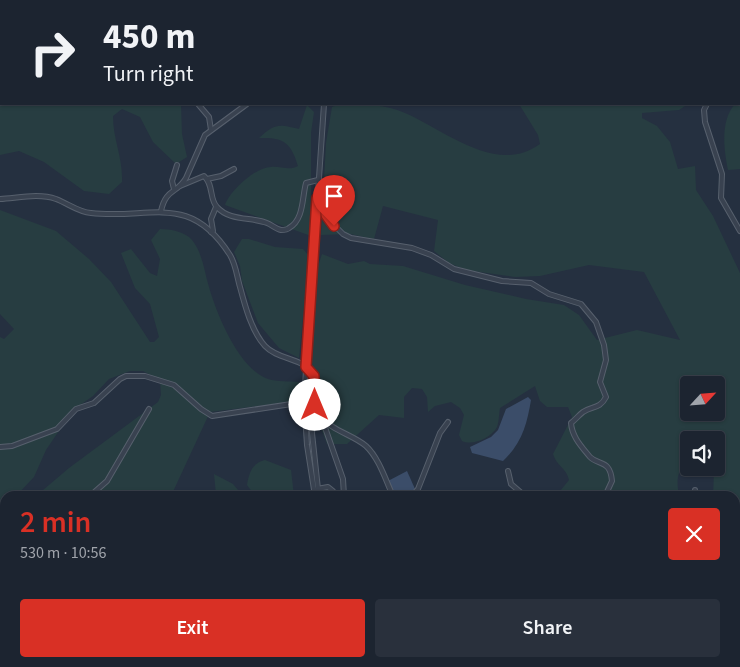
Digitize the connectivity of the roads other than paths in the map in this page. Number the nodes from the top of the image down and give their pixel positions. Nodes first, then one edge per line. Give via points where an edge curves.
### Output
1 (591, 0) edge
2 (599, 0) edge
3 (199, 105) edge
4 (246, 105) edge
5 (324, 105) edge
6 (706, 105) edge
7 (211, 130) junction
8 (177, 165) dead end
9 (234, 169) dead end
10 (207, 179) junction
11 (318, 180) junction
12 (180, 186) junction
13 (174, 189) junction
14 (317, 198) junction
15 (0, 199) edge
16 (216, 207) junction
17 (161, 211) junction
18 (740, 231) edge
19 (211, 232) junction
20 (306, 367) junction
21 (315, 405) junction
22 (149, 409) dead end
23 (321, 416) junction
24 (448, 422) dead end
25 (0, 447) edge
26 (508, 471) dead end
27 (316, 490) junction
28 (96, 491) edge
29 (333, 491) edge
30 (344, 491) edge
31 (390, 491) edge
32 (416, 491) edge
33 (519, 491) edge
34 (607, 491) edge

1 - 2 street
3 - 7 street via 208,117
4 - 7 street
5 - 11 street
6 - 18 street via 705,122 722,174 721,198
7 - 12 street via 200,144
8 - 13 street via 172,181
9 - 10 street
10 - 12 street via 202,176
10 - 16 street
11 - 14 street
11 - 16 street via 306,183 304,202 287,230 236,218
12 - 13 street
13 - 17 street via 165,197
14 - 20 street
14 - 34 street via 324,200 326,215 334,226 351,238 412,248 468,273 502,281 531,283 585,308 599,328 604,345 606,360 600,382 606,397 602,405 582,413 571,424 575,438 591,458 608,467 612,481
15 - 17 street via 38,196 90,213
16 - 19 street via 211,219
17 - 19 street via 200,222
19 - 20 street via 232,260 253,326 265,346 271,352
20 - 21 street via 314,376
20 - 27 street via 305,422
21 - 23 street
21 - 25 street, bridge via 298,403 212,416 174,385 145,376 126,376 94,403 76,409 57,429 12,446
21 - 27 street via 312,433
22 - 28 street via 107,481
23 - 30 street via 343,479
23 - 31 street via 340,432 368,448
24 - 32 street via 440,433
26 - 33 street via 511,484
27 - 29 street via 328,487

